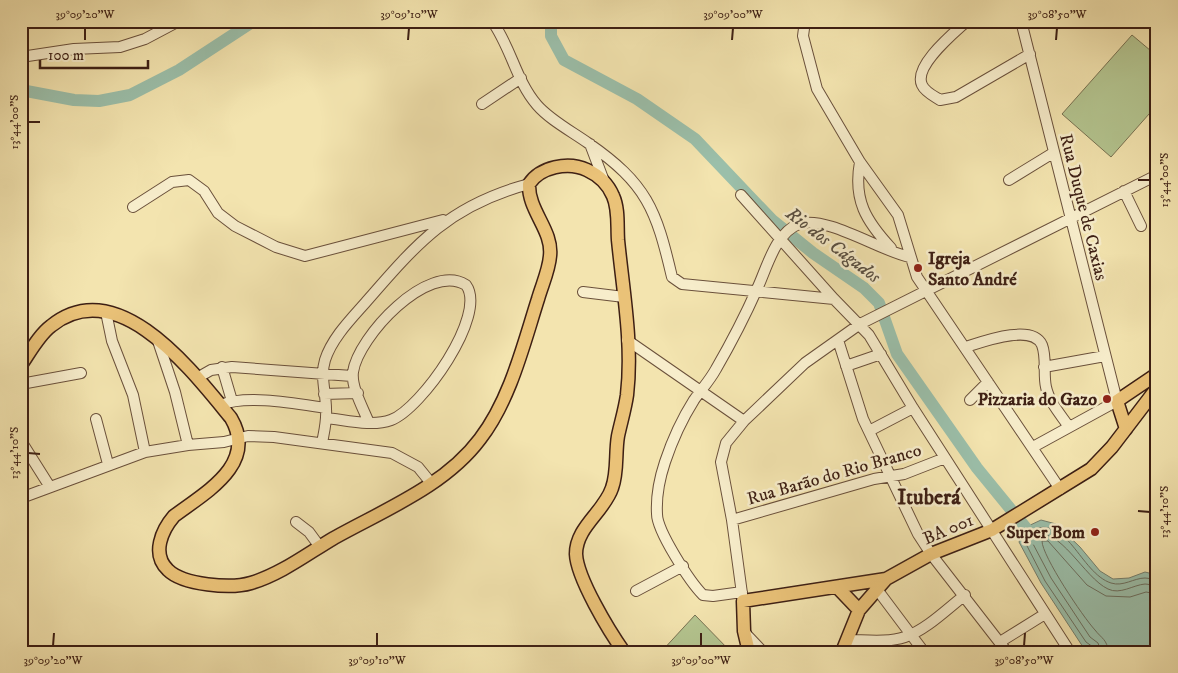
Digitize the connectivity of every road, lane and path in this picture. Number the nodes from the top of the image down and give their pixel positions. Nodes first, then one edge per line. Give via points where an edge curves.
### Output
1 (179, 21) edge
2 (492, 21) edge
3 (806, 21) edge
4 (967, 21) edge
5 (1021, 21) edge
6 (1030, 54) junction
7 (21, 57) edge
8 (521, 78) junction
9 (482, 104) dead end
10 (590, 144) junction
11 (1053, 153) junction
12 (860, 162) junction
13 (1157, 175) edge
14 (1009, 180) dead end
15 (604, 181) junction
16 (530, 184) junction
17 (1124, 191) junction
18 (741, 195) dead end
19 (133, 207) dead end
20 (450, 218) junction
21 (1070, 218) junction
22 (1141, 226) dead end
23 (782, 237) junction
24 (896, 255) junction
25 (910, 257) junction
26 (757, 290) junction
27 (583, 292) dead end
28 (923, 294) junction
29 (624, 297) junction
30 (834, 299) junction
31 (106, 312) junction
32 (864, 321) junction
33 (157, 337) junction
34 (627, 340) junction
35 (838, 340) junction
36 (966, 347) junction
37 (881, 354) junction
38 (1104, 356) junction
39 (21, 365) edge
40 (846, 366) junction
41 (222, 367) junction
42 (1044, 367) junction
43 (80, 373) dead end
44 (1157, 374) edge
45 (323, 376) junction
46 (352, 376) junction
47 (197, 378) junction
48 (988, 382) junction
49 (21, 384) edge
50 (1157, 388) edge
51 (701, 391) junction
52 (358, 393) junction
53 (324, 394) junction
54 (970, 400) dead end
55 (1117, 401) junction
56 (226, 403) junction
57 (913, 408) junction
58 (326, 413) junction
59 (96, 419) dead end
60 (744, 420) junction
61 (369, 422) junction
62 (1069, 427) junction
63 (1126, 429) junction
64 (869, 431) junction
65 (238, 438) junction
66 (21, 441) edge
67 (322, 443) junction
68 (188, 445) junction
69 (1033, 447) junction
70 (145, 452) junction
71 (945, 458) junction
72 (108, 464) junction
73 (892, 476) junction
74 (431, 483) junction
75 (50, 487) junction
76 (1060, 489) junction
77 (21, 498) edge
78 (732, 520) junction
79 (296, 522) dead end
80 (994, 528) junction
81 (320, 547) junction
82 (931, 554) junction
83 (683, 566) junction
84 (886, 579) junction
85 (838, 588) junction
86 (876, 588) junction
87 (636, 591) dead end
88 (965, 595) junction
89 (742, 596) junction
90 (859, 610) junction
91 (1045, 614) junction
92 (744, 631) junction
93 (911, 634) junction
94 (879, 640) junction
95 (1000, 642) junction
96 (844, 646) edge
97 (624, 652) edge
98 (749, 652) edge
99 (763, 652) edge
100 (880, 652) edge
101 (924, 652) edge
102 (1007, 652) edge
103 (1070, 652) edge

1 - 7 street via 120,46
2 - 8 street via 506,43
3 - 12 street via 803,36 817,89
4 - 6 street via 929,59 922,72 923,87 940,100 956,97
5 - 6 street, Rua Duque de Caxias
6 - 11 street, Rua Duque de Caxias
8 - 9 street
8 - 10 street via 530,96 544,112
10 - 15 street
10 - 26 street via 628,174 643,194 661,232 675,281
11 - 14 street
11 - 21 street, Rua Duque de Caxias
12 - 24 street via 857,188 860,204 879,236
12 - 25 street via 898,215
13 - 17 street
15 - 16 main road via 586,169 563,166 538,174
15 - 29 main road via 616,202
16 - 20 street via 495,196
16 - 74 main road via 532,204 548,238 550,256 526,336 505,394 481,438 454,466
17 - 21 street
17 - 22 street
18 - 23 street
19 - 20 street via 172,182 189,180 204,191 218,213 235,226 276,247 306,256
20 - 45 street via 409,253 351,319 327,354
21 - 28 street
21 - 38 street, Rua Duque de Caxias
23 - 24 street via 804,222 839,230
23 - 26 street
23 - 30 street
24 - 25 street
25 - 28 street
26 - 30 street
26 - 51 street
27 - 29 street
28 - 32 street
28 - 36 street
29 - 34 main road
30 - 32 street
31 - 33 main road via 138,324
31 - 39 main road via 81,312 62,319 46,331
31 - 70 street via 112,341 133,395
32 - 35 street
32 - 37 street
33 - 47 main road
33 - 68 street
34 - 51 street
34 - 97 main road via 627,393 612,488 608,499 581,534 576,554 594,600
35 - 40 street
35 - 60 street via 805,363
36 - 42 street via 999,337 1030,336 1041,344
36 - 48 street
37 - 40 street
37 - 57 street
38 - 42 street
38 - 55 street, Rua Duque de Caxias
40 - 64 street
41 - 45 street
41 - 47 street
41 - 56 street
42 - 62 street via 1047,392
43 - 49 street
44 - 55 main road
45 - 46 street
45 - 53 street
46 - 52 street
46 - 61 street via 368,339 399,302 441,282 466,285 471,295 469,314 456,346 442,368 406,411 389,421
47 - 56 main road
48 - 54 street
48 - 69 street
50 - 63 main road, BA 001
51 - 60 street
51 - 83 street via 685,416 665,462 657,505 658,524
52 - 53 street
52 - 61 street
53 - 58 street
55 - 62 street
55 - 63 main road
56 - 58 street via 254,401
56 - 65 main road
57 - 64 street
57 - 71 street
58 - 61 street
58 - 67 street
59 - 72 street
60 - 78 street via 726,443 721,456
62 - 69 street
63 - 76 main road, BA 001 via 1097,464
64 - 73 street
65 - 67 street via 259,436
65 - 68 street
65 - 81 main road via 236,460 231,469 166,525 160,549 164,566 176,576 198,583 236,586 266,578
66 - 75 street
67 - 74 street via 400,456 418,467
68 - 70 street
69 - 76 street
70 - 72 street
71 - 73 street, Rua Barão do Rio Branco
71 - 80 street
72 - 75 street
73 - 78 street, Rua Barão do Rio Branco
73 - 82 street via 911,521
74 - 81 main road
75 - 77 street
76 - 80 main road, BA 001
78 - 89 street
79 - 81 street
80 - 82 main road, BA 001
80 - 91 street
82 - 84 main road, BA 001
82 - 88 street
83 - 87 street
83 - 89 street via 705,596
84 - 85 main road
84 - 86 main road
85 - 89 main road
85 - 90 main road
86 - 90 main road
86 - 93 street
88 - 93 street
88 - 95 street
89 - 92 main road
90 - 96 main road
91 - 95 street
91 - 103 street
92 - 98 main road
92 - 99 street
93 - 94 street
93 - 101 street
94 - 96 street
94 - 100 street
95 - 102 street

